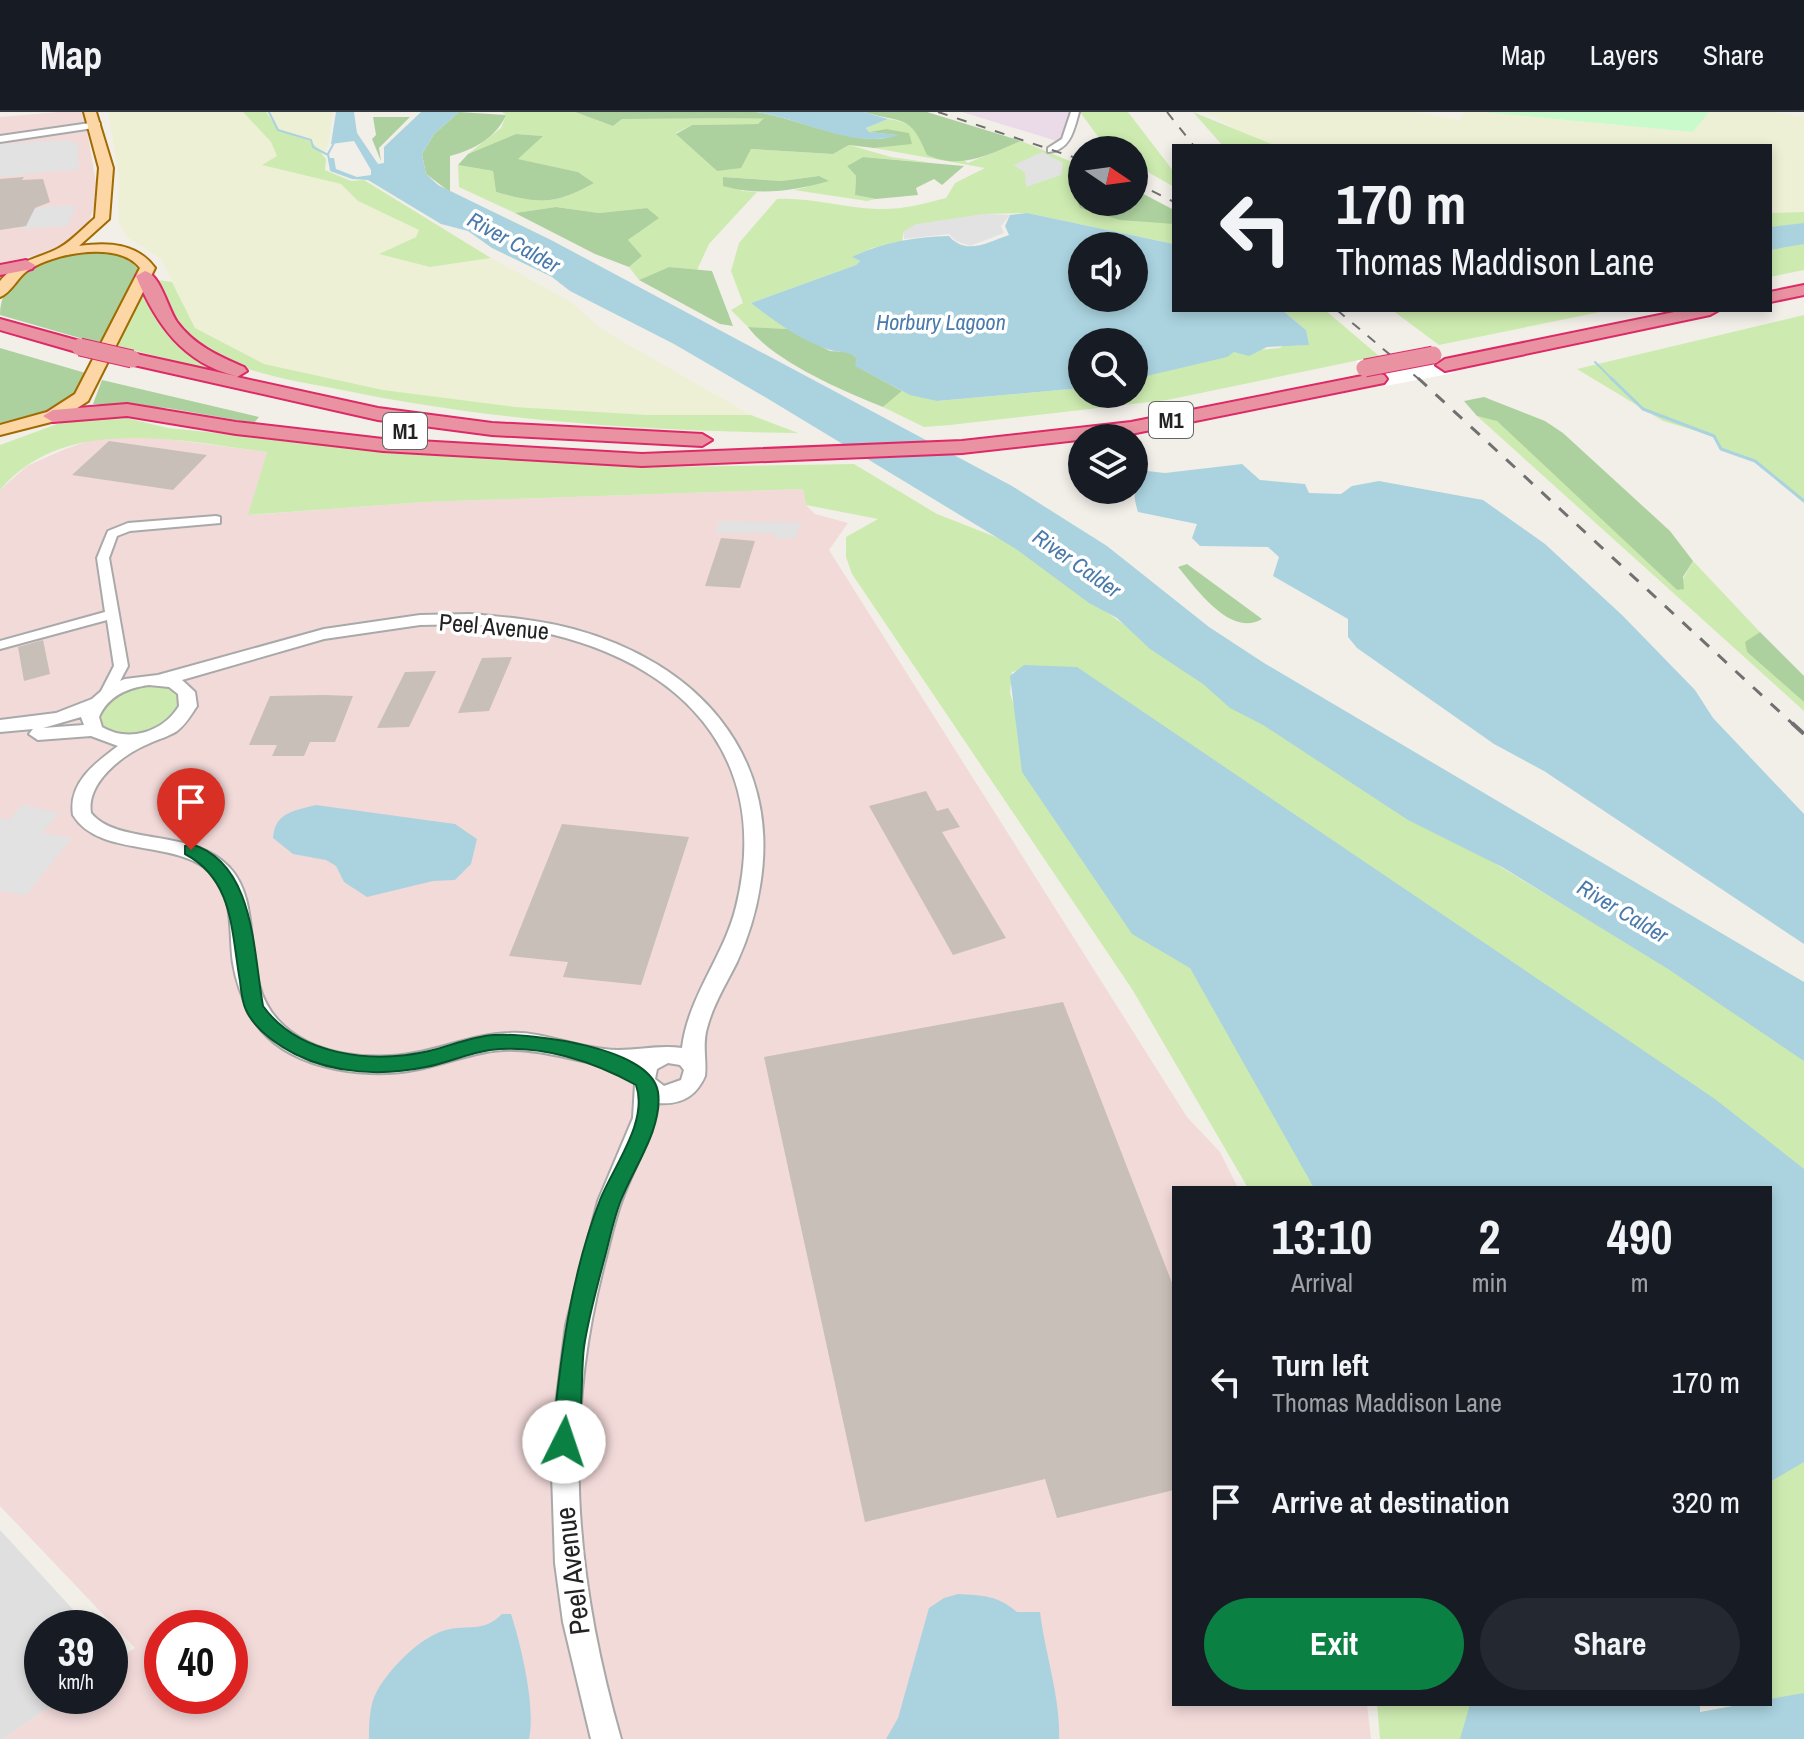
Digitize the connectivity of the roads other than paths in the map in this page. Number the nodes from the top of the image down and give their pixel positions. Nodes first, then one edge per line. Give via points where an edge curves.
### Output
1 (1075, 112) edge
2 (94, 118) edge
3 (0, 139) edge
4 (1051, 150) dead end
5 (102, 219) junction
6 (129, 253) junction
7 (58, 254) junction
8 (26, 265) junction
9 (0, 270) edge
10 (145, 276) junction
11 (1804, 278) edge
12 (1772, 285) edge
13 (1804, 290) edge
14 (0, 292) edge
15 (1772, 297) edge
16 (1641, 312) edge
17 (1699, 312) edge
18 (1, 329) edge
19 (1439, 360) junction
20 (128, 366) junction
21 (53, 416) junction
22 (32, 423) junction
23 (0, 430) edge
24 (615, 437) junction
25 (0, 438) edge
26 (954, 440) junction
27 (691, 456) junction
28 (216, 520) dead end
29 (112, 614) junction
30 (0, 645) edge
31 (121, 666) junction
32 (219, 667) junction
33 (152, 680) junction
34 (188, 696) junction
35 (101, 699) junction
36 (0, 726) edge
37 (102, 734) junction
38 (0, 738) edge
39 (141, 739) junction
40 (108, 763) junction
41 (696, 1021) junction
42 (663, 1055) junction
43 (604, 1058) junction
44 (692, 1062) junction
45 (645, 1084) junction
46 (682, 1091) junction
47 (646, 1124) junction
48 (606, 1739) edge

1 - 4 street via 1066,140
2 - 3 street
2 - 5 main road via 106,168
5 - 6 main road
5 - 7 main road
6 - 7 main road via 95,249
6 - 10 main road via 145,262
7 - 8 main road
8 - 9 highway
8 - 14 main road
10 - 21 main road via 88,390
10 - 24 highway via 177,338 221,365 256,378 432,413
11 - 12 highway
13 - 15 highway
16 - 19 highway, M1
17 - 19 highway, M1
18 - 20 highway, M1
19 - 26 highway, M1 via 1131,428
20 - 24 highway, M1 via 378,414
20 - 27 highway, M1 via 366,426 484,442
21 - 22 main road
21 - 27 highway via 127,410 383,445 642,460
22 - 23 main road
22 - 25 main road
24 - 26 highway, M1
26 - 27 highway, M1 via 799,455
28 - 29 street via 128,527 112,534 103,558
29 - 30 street
29 - 31 street
31 - 33 street
31 - 35 street
32 - 33 street, Peel Avenue
32 - 34 street, Peel Avenue
32 - 41 street, Peel Avenue via 350,629 462,620 568,634 615,649 663,674 702,709 739,761 751,791 756,830 753,873 734,945
33 - 34 street via 179,685
33 - 35 street, Peel Avenue
34 - 39 street, Peel Avenue via 178,721
35 - 36 street via 71,716
35 - 37 street via 90,717
37 - 38 street
37 - 39 street
37 - 40 street
39 - 40 street, Peel Avenue
40 - 43 street, Peel Avenue via 84,791 83,819 100,832 191,850 224,873 237,901 254,1007 282,1036 328,1058 379,1065 511,1041
41 - 42 street, Peel Avenue
41 - 44 street, Peel Avenue
42 - 43 street
42 - 44 street via 679,1054
42 - 45 street, Peel Avenue via 647,1064
43 - 45 street
44 - 46 street, Peel Avenue via 695,1076
45 - 46 street via 660,1095
45 - 47 street, Peel Avenue
46 - 47 street, Peel Avenue
47 - 48 street, Peel Avenue via 610,1202 594,1259 573,1344 564,1417 562,1491 573,1611

